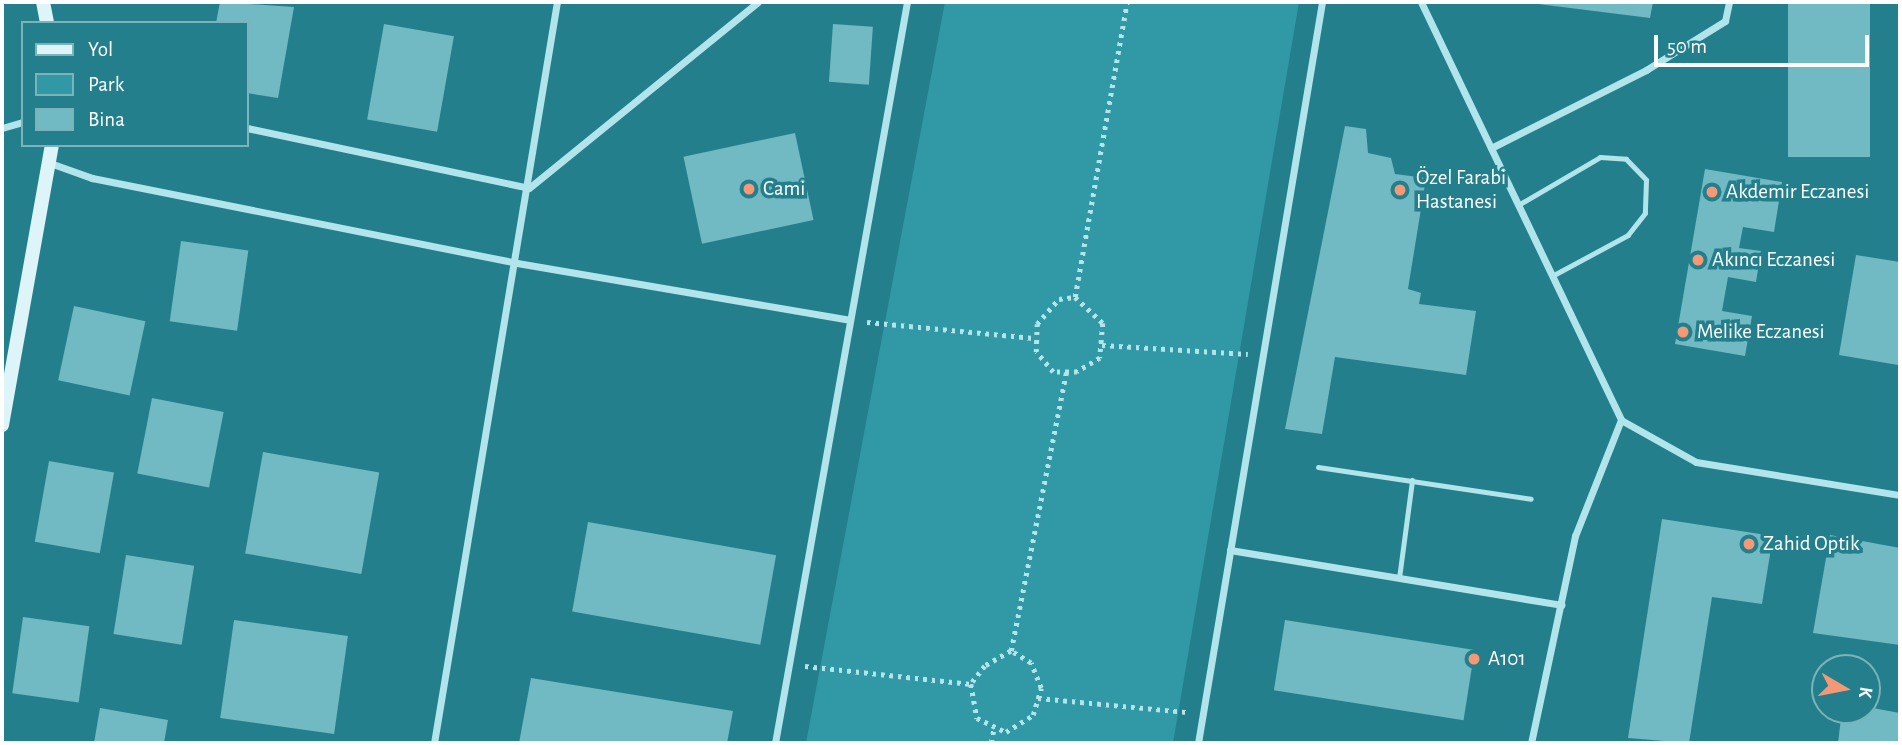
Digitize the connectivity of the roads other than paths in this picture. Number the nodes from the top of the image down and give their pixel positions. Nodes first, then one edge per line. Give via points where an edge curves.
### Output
1 (43, 2) edge
2 (557, 2) edge
3 (907, 2) edge
4 (1322, 2) edge
5 (1421, 2) edge
6 (1728, 2) edge
7 (754, 3) edge
8 (47, 21) edge
9 (21, 123) edge
10 (2, 128) edge
11 (248, 128) edge
12 (51, 147) edge
13 (1491, 148) junction
14 (50, 163) junction
15 (529, 188) junction
16 (1518, 205) junction
17 (517, 263) junction
18 (1552, 276) junction
19 (849, 320) junction
20 (1621, 420) junction
21 (2, 425) edge
22 (1318, 467) dead end
23 (1412, 480) junction
24 (1900, 495) edge
25 (1531, 499) dead end
26 (1230, 550) junction
27 (1399, 578) junction
28 (1561, 605) junction
29 (434, 743) edge
30 (775, 743) edge
31 (1198, 743) edge
32 (1531, 743) edge

1 - 8 street
2 - 15 street
3 - 19 street
4 - 26 street
5 - 13 street
6 - 13 street via 1725,21 1646,70
7 - 15 street
9 - 10 street
11 - 15 street
12 - 14 street
13 - 16 street
14 - 17 street via 92,178
14 - 21 street
15 - 17 street
16 - 18 street
16 - 18 lane via 1600,158 1626,159 1646,180 1644,213 1628,235
17 - 19 street
17 - 29 street
18 - 20 street
19 - 30 street
20 - 24 street via 1696,462
20 - 28 street via 1575,536
22 - 23 lane
23 - 25 lane
23 - 27 lane
26 - 27 street
26 - 31 street
27 - 28 street
28 - 32 street

